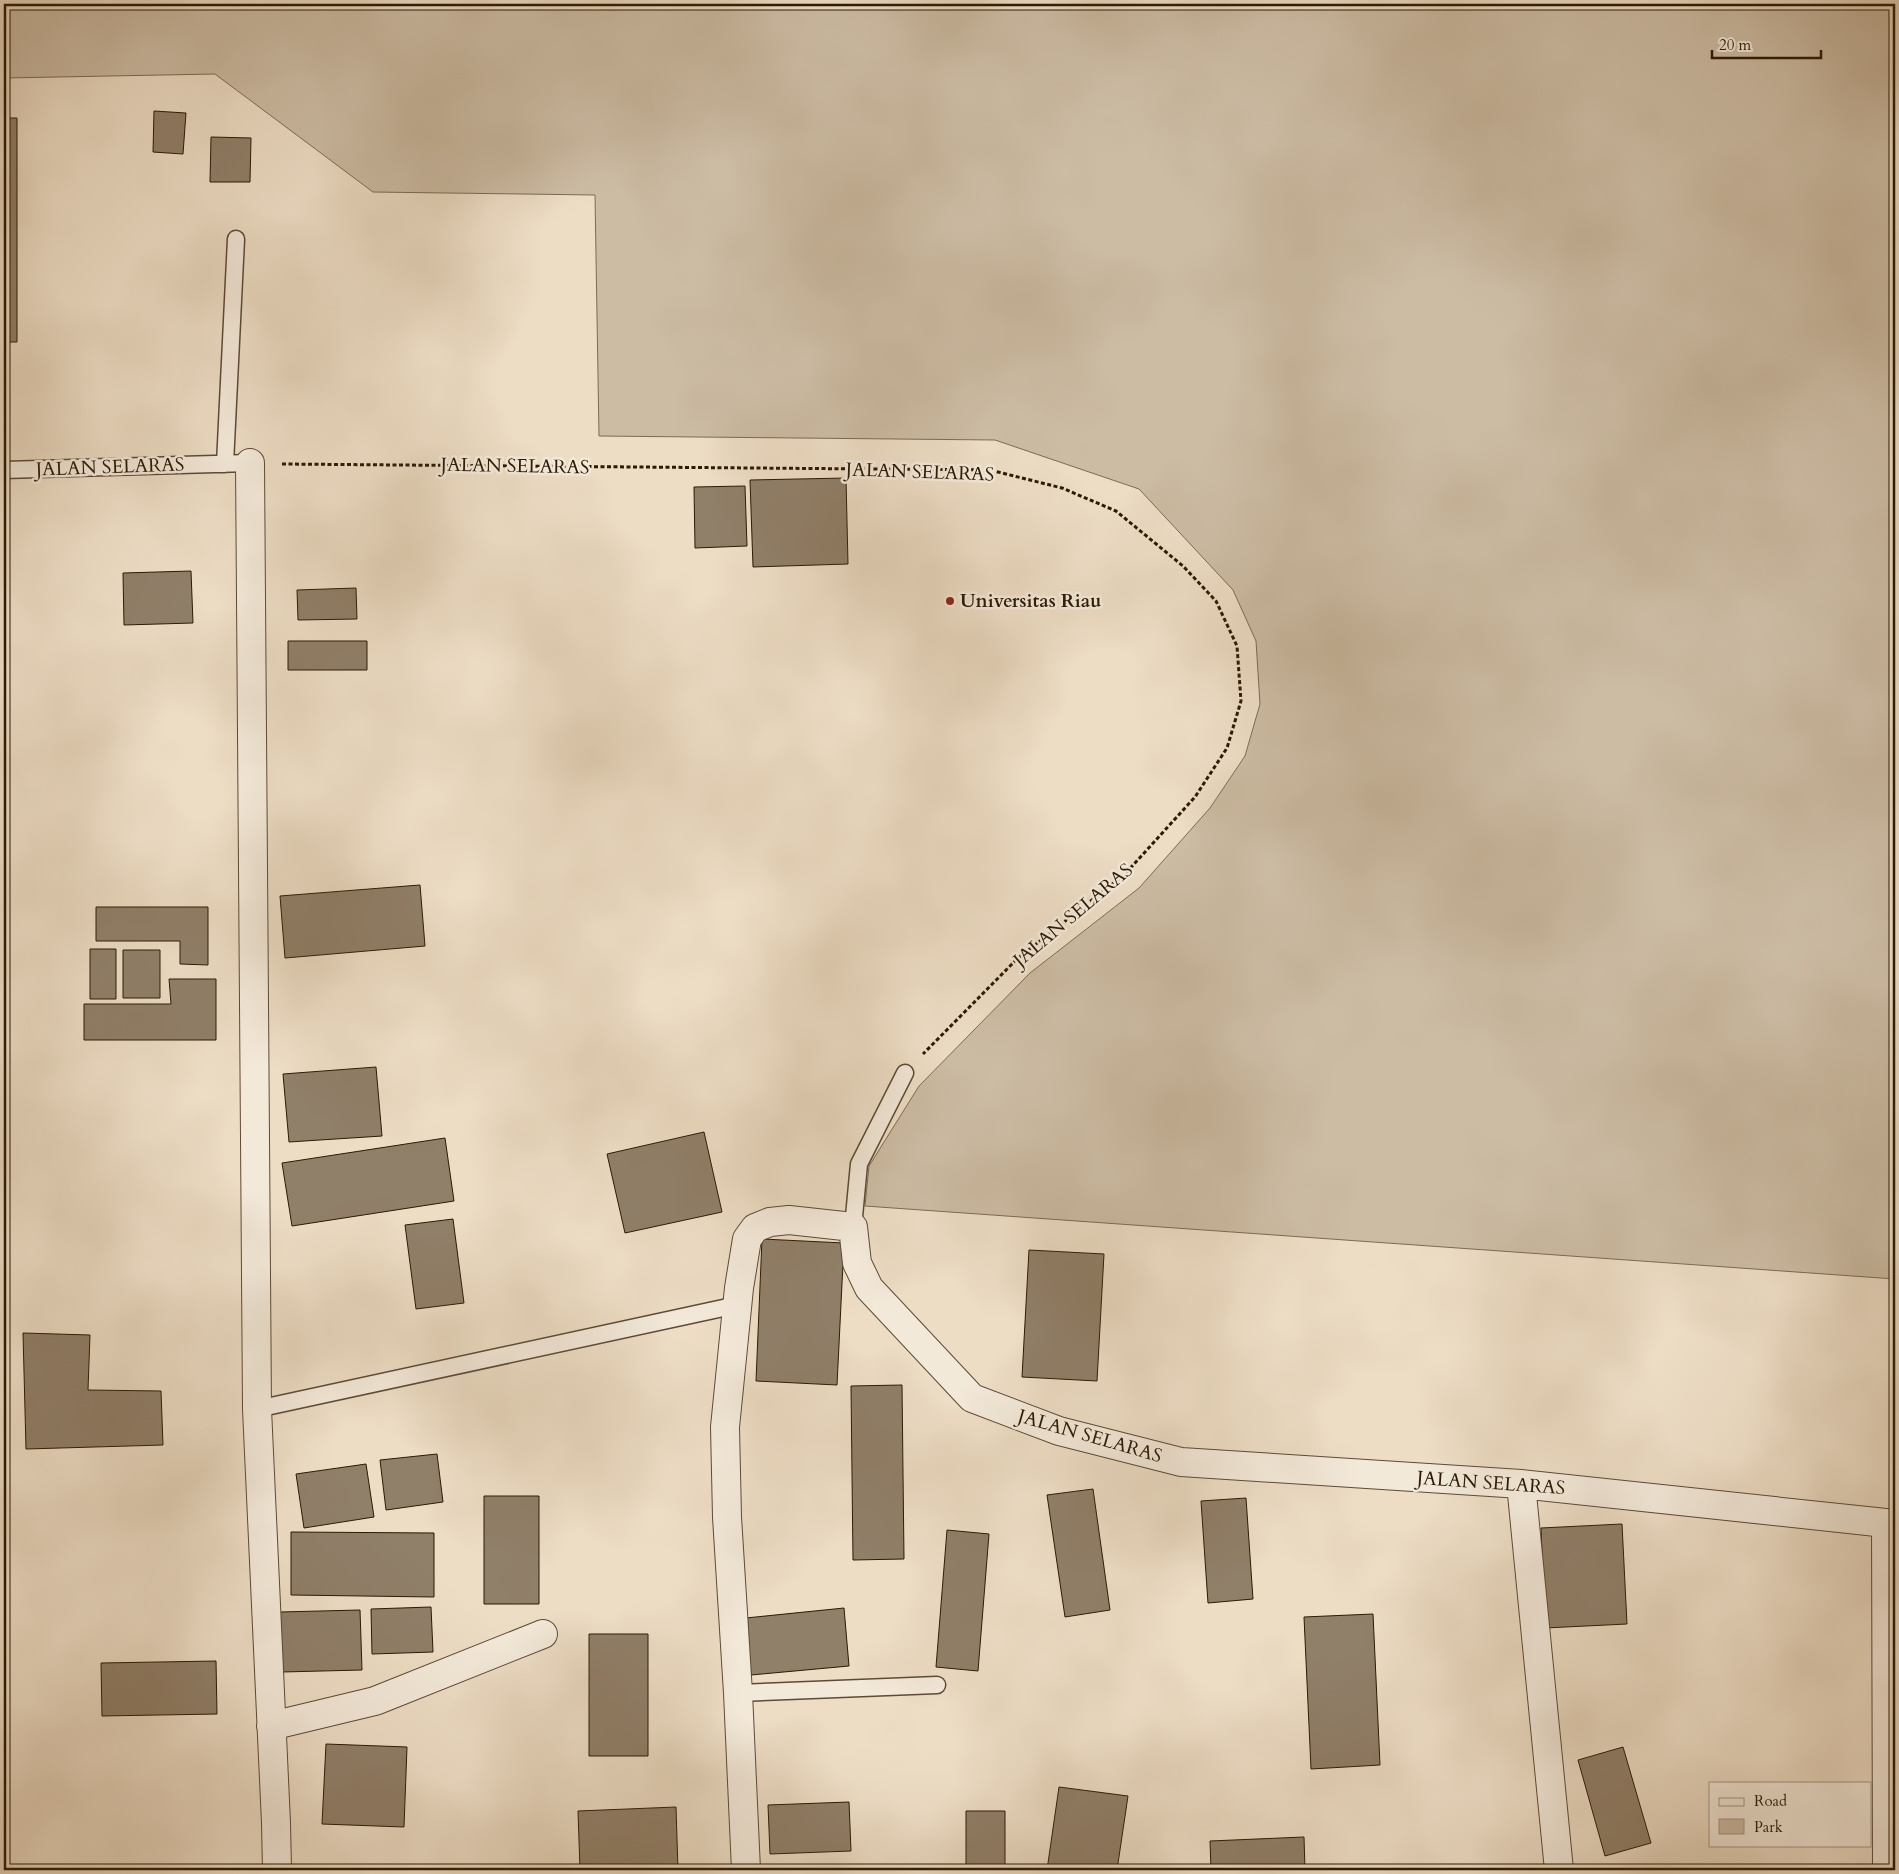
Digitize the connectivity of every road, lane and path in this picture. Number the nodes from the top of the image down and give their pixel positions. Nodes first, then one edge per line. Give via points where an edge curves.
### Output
1 (236, 239) dead end
2 (237, 464) junction
3 (4, 470) edge
4 (905, 1072) joint
5 (853, 1227) junction
6 (737, 1305) junction
7 (257, 1408) junction
8 (1521, 1484) junction
9 (1891, 1524) edge
10 (543, 1634) dead end
11 (938, 1685) dead end
12 (738, 1693) junction
13 (271, 1726) junction
14 (1889, 1859) edge
15 (276, 1870) edge
16 (746, 1870) edge
17 (1559, 1870) edge

1 - 2 lane
2 - 3 lane, JALAN SELARAS
2 - 4 path, JALAN SELARAS via 990,470 1062,488 1116,511 1183,566 1216,600 1237,646 1240,701 1227,748 1195,797 1125,874 1018,959
2 - 7 street
4 - 5 lane, JALAN SELARAS via 859,1164
5 - 6 street via 789,1220 755,1228 746,1239
5 - 8 street, JALAN SELARAS via 857,1263 869,1288 972,1398 1059,1431 1180,1462
6 - 7 lane
6 - 12 street via 725,1426 726,1518
7 - 13 street
8 - 9 street, JALAN SELARAS
8 - 17 street
9 - 14 street
10 - 13 street via 375,1701
11 - 12 lane
12 - 16 street
13 - 15 street

